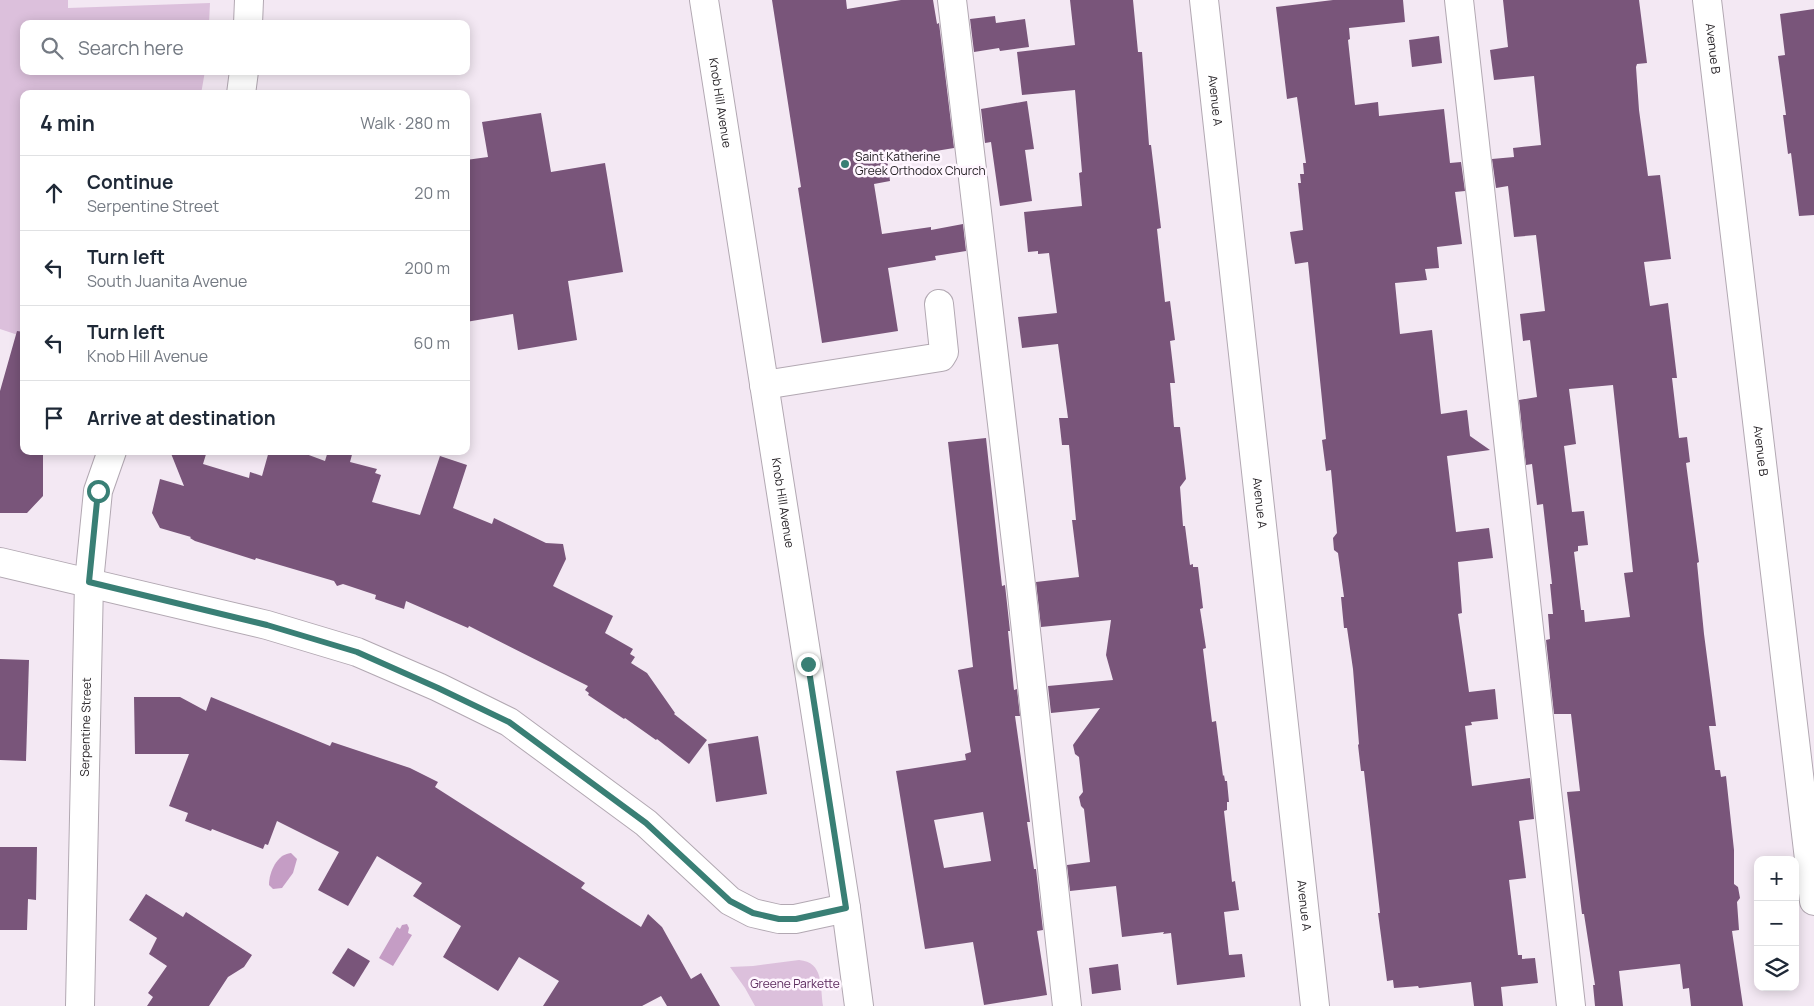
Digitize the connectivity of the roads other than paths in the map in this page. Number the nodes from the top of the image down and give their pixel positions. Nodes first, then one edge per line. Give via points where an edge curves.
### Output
1 (250, 0) edge
2 (704, 0) edge
3 (952, 0) edge
4 (1204, 0) edge
5 (1459, 0) edge
6 (1707, 0) edge
7 (248, 20) edge
8 (244, 75) edge
9 (242, 90) edge
10 (939, 304) dead end
11 (764, 384) junction
12 (111, 455) edge
13 (0, 562) edge
14 (89, 582) junction
15 (1814, 901) edge
16 (846, 908) junction
17 (80, 1006) edge
18 (859, 1006) edge
19 (1067, 1006) edge
20 (1315, 1006) edge
21 (1571, 1006) edge

1 - 7 street
2 - 11 street, Knob Hill Avenue
3 - 19 street
4 - 20 street, Avenue A
5 - 21 street
6 - 15 street, Avenue B
8 - 9 street
10 - 11 street via 944,352 941,357
11 - 16 street, Knob Hill Avenue
12 - 14 street, Serpentine Street via 98,491
13 - 14 street
14 - 16 street via 267,625 357,652 509,722 646,823 730,901 745,909 779,919 796,919
14 - 17 street, Serpentine Street
16 - 18 street, Knob Hill Avenue

